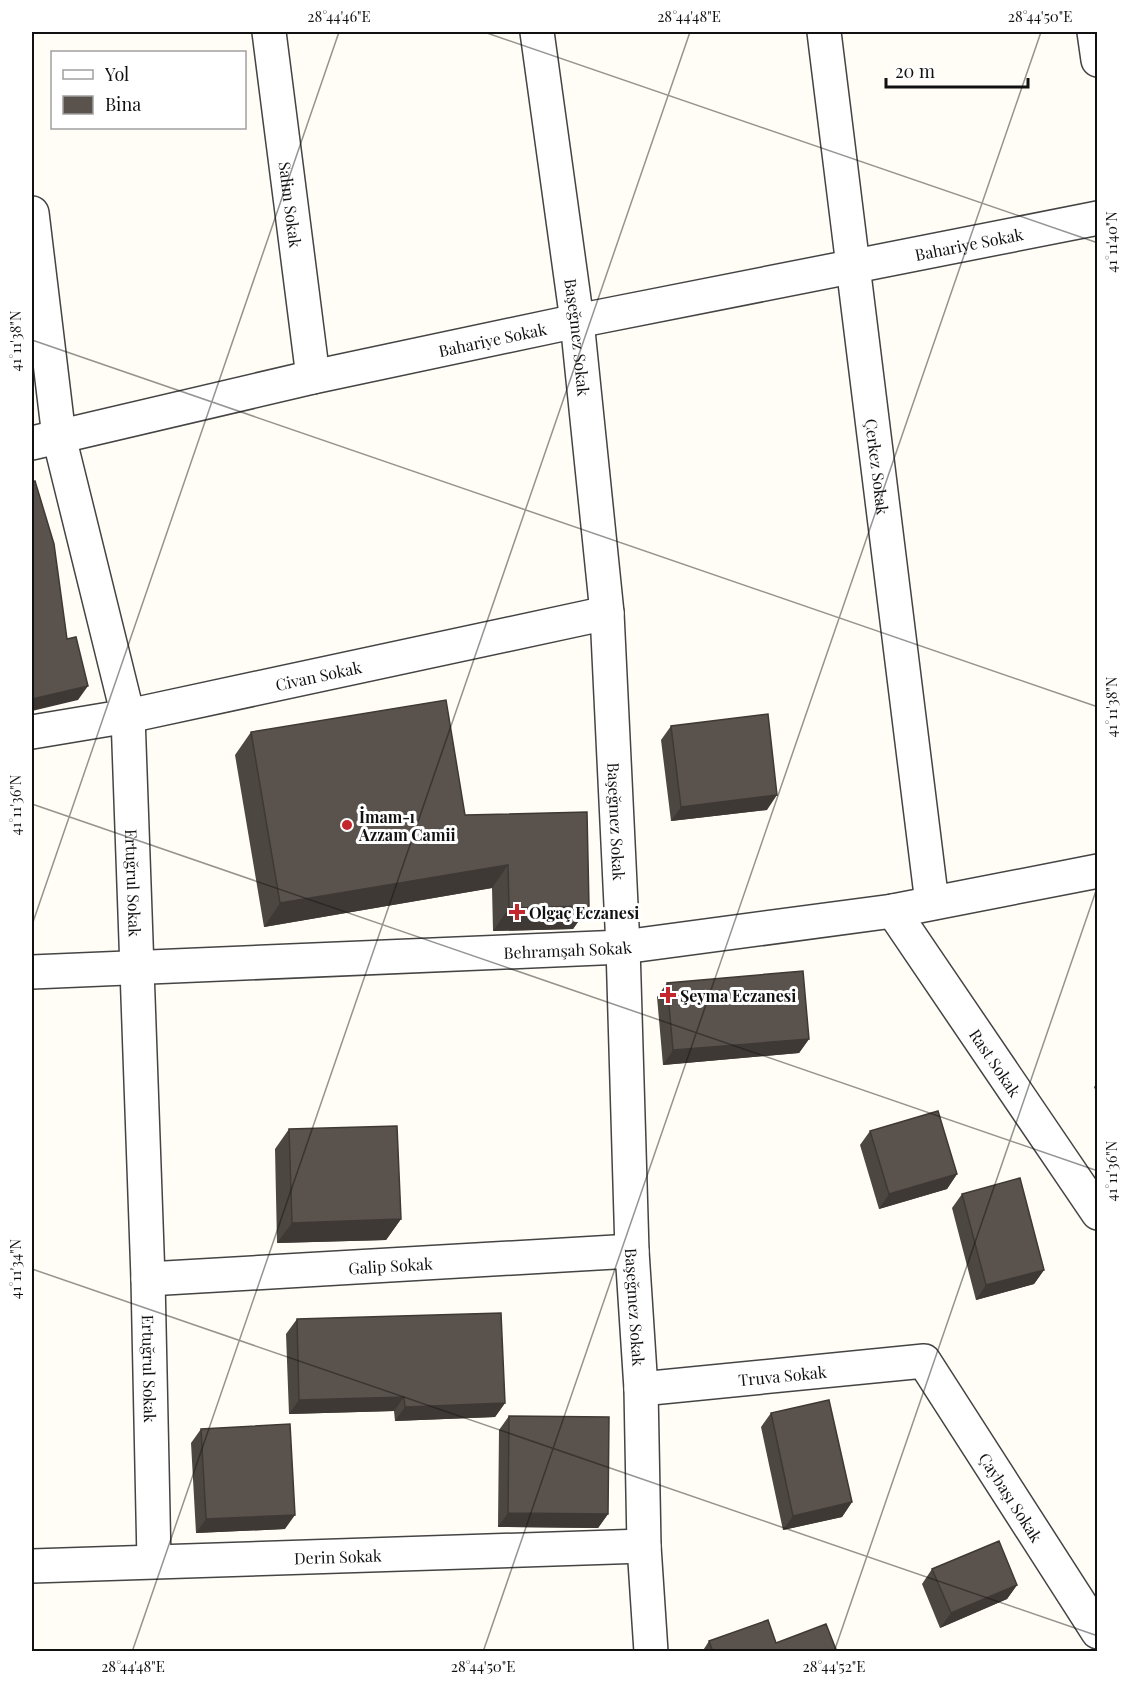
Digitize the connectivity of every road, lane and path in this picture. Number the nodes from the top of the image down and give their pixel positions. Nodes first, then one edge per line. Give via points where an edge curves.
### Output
1 (269, 32) edge
2 (537, 32) edge
3 (824, 32) edge
4 (1094, 32) edge
5 (1098, 60) edge
6 (32, 213) edge
7 (1098, 218) edge
8 (852, 266) junction
9 (577, 321) junction
10 (313, 377) junction
11 (45, 440) edge
12 (607, 613) junction
13 (128, 716) junction
14 (32, 732) edge
15 (1098, 871) edge
16 (932, 903) junction
17 (893, 911) junction
18 (623, 947) junction
19 (138, 967) junction
20 (32, 972) edge
21 (1098, 1213) edge
22 (632, 1251) junction
23 (148, 1280) junction
24 (924, 1361) joint
25 (641, 1389) junction
26 (644, 1546) junction
27 (154, 1562) junction
28 (32, 1566) edge
29 (1098, 1632) edge
30 (651, 1652) edge

1 - 10 street, Salim Sokak
2 - 9 street, Başeğmez Sokak
3 - 8 street, Çerkez Sokak
4 - 5 street
6 - 11 street, Ertuğrul Sokak
7 - 8 street, Bahariye Sokak
8 - 9 street, Bahariye Sokak
8 - 16 street, Çerkez Sokak
9 - 10 street, Bahariye Sokak
9 - 12 street, Başeğmez Sokak
10 - 11 street, Bahariye Sokak
11 - 13 street, Ertuğrul Sokak
12 - 13 street, Civan Sokak
12 - 18 street, Başeğmez Sokak
13 - 14 street, Civan Sokak
13 - 19 street, Ertuğrul Sokak
15 - 16 street, Behramşah Sokak
16 - 17 street, Behramşah Sokak
17 - 18 street, Behramşah Sokak
17 - 21 street, Rast Sokak
18 - 19 street, Behramşah Sokak
18 - 22 street, Başeğmez Sokak
19 - 20 street, Behramşah Sokak
19 - 23 street, Ertuğrul Sokak
22 - 23 street, Galip Sokak
22 - 25 street, Başeğmez Sokak
23 - 27 street, Ertuğrul Sokak
24 - 25 street, Truva Sokak
24 - 29 street, Çaybaşı Sokak
25 - 26 street, Başeğmez Sokak
26 - 27 street, Derin Sokak
26 - 30 street, Başeğmez Sokak
27 - 28 street, Derin Sokak

